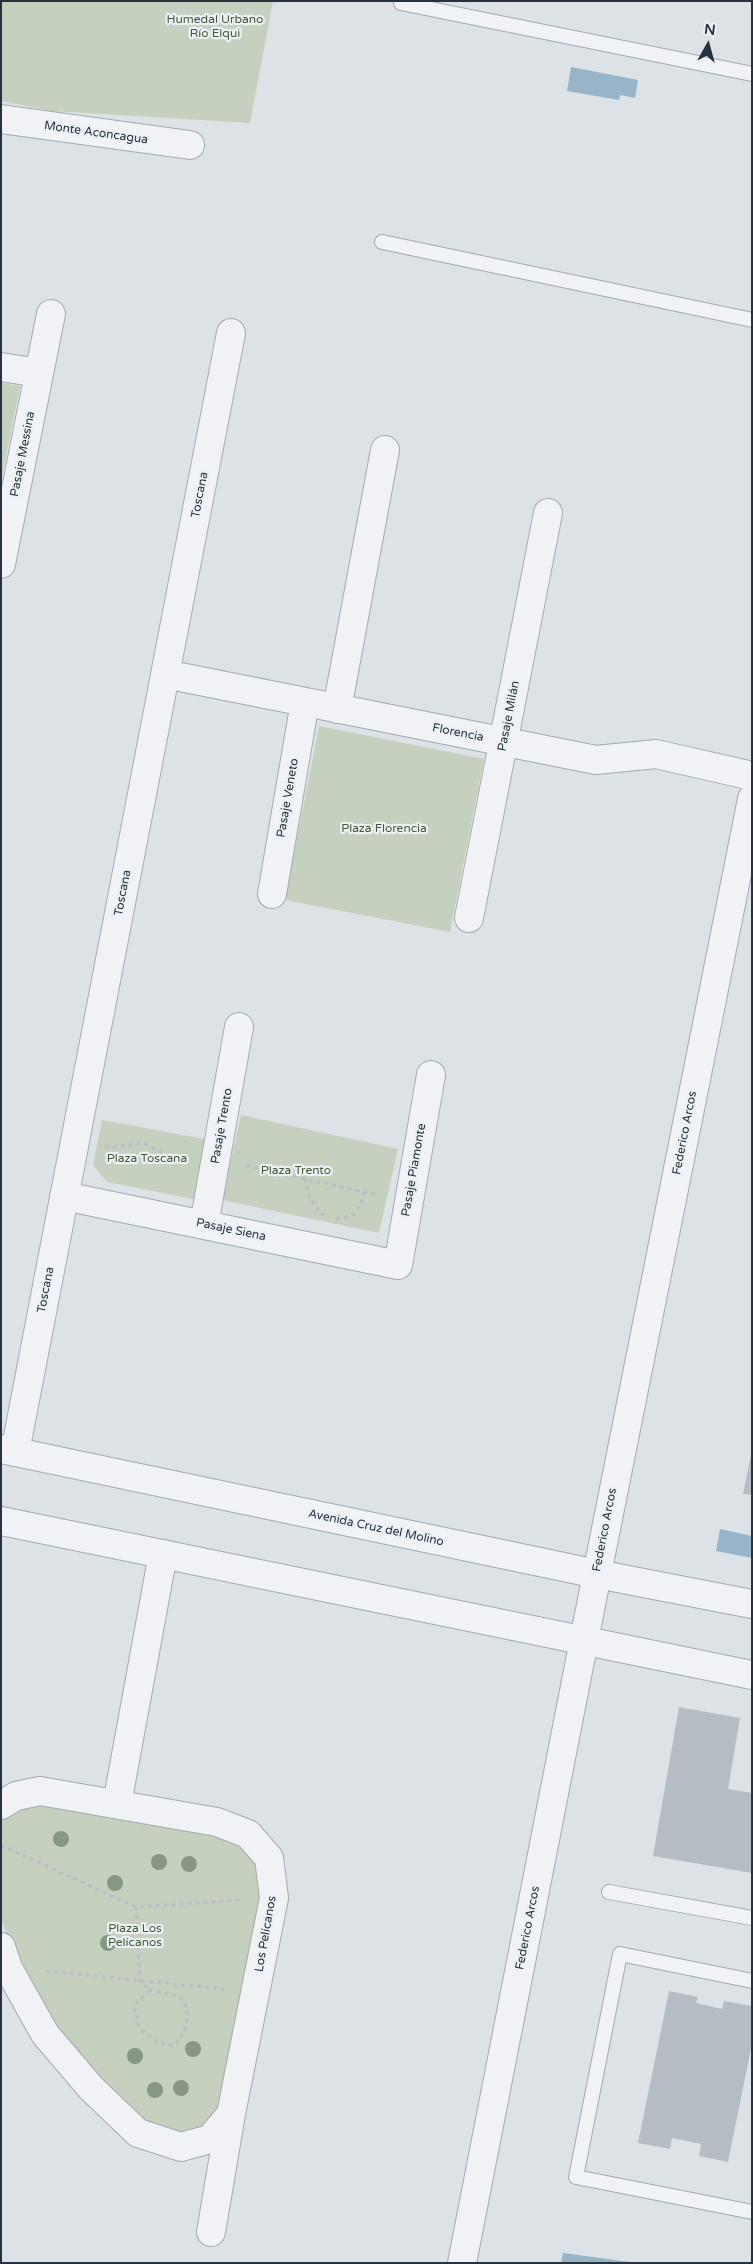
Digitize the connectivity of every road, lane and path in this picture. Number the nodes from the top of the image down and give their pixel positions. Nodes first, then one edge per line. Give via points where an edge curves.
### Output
1 (401, 3) dead end
2 (752, 74) edge
3 (1, 119) edge
4 (190, 145) dead end
5 (382, 242) dead end
6 (51, 314) dead end
7 (752, 320) edge
8 (231, 333) dead end
9 (1, 367) edge
10 (39, 373) junction
11 (385, 450) dead end
12 (548, 513) dead end
13 (1, 564) edge
14 (165, 674) junction
15 (305, 702) junction
16 (337, 708) junction
17 (504, 742) junction
18 (752, 776) edge
19 (751, 808) edge
20 (272, 894) dead end
21 (469, 918) dead end
22 (239, 1027) dead end
23 (431, 1075) dead end
24 (305, 1178) dead end
25 (364, 1191) dead end
26 (64, 1196) junction
27 (204, 1225) junction
28 (398, 1265) joint
29 (8, 1450) edge
30 (1, 1521) edge
31 (163, 1554) junction
32 (597, 1574) junction
33 (752, 1604) edge
34 (584, 1641) junction
35 (752, 1675) edge
36 (117, 1804) junction
37 (1, 1805) edge
38 (1, 1845) edge
39 (609, 1892) dead end
40 (274, 1898) junction
41 (136, 1907) junction
42 (752, 1918) edge
43 (5, 1957) edge
44 (752, 1980) edge
45 (140, 1981) junction
46 (150, 1990) junction
47 (255, 1992) junction
48 (231, 2114) junction
49 (752, 2212) edge
50 (211, 2232) dead end
51 (462, 2263) edge

1 - 2 lane
3 - 4 street, Monte Aconcagua
5 - 7 lane
6 - 10 street, Pasaje Messina
8 - 14 street, Toscana
9 - 10 street
10 - 13 street, Pasaje Messina
11 - 16 street
12 - 17 street, Pasaje Milán
14 - 15 street, Florencia
14 - 26 street, Toscana
15 - 16 street, Florencia
15 - 20 street, Pasaje Veneto
16 - 17 street, Florencia
17 - 18 street, Florencia via 596,760 656,754
17 - 21 street, Pasaje Milán
19 - 32 street, Federico Arcos
22 - 27 street, Pasaje Trento
23 - 28 street, Pasaje Piamonte
24 - 25 path via 310,1198 321,1214 338,1219 353,1214 361,1204
26 - 27 street, Pasaje Siena
26 - 29 street, Toscana
27 - 28 street, Pasaje Siena
29 - 32 street, Avenida Cruz del Molino
30 - 31 street
31 - 34 street
31 - 36 street
32 - 33 street, Avenida Cruz del Molino
32 - 34 street, Federico Arcos
34 - 35 street
34 - 51 street, Federico Arcos
36 - 37 street, Los Pelícanos via 40,1790 16,1796
36 - 40 street, Los Pelícanos via 217,1822 248,1834 269,1858
38 - 41 path
39 - 42 lane
40 - 41 path
40 - 47 street, Los Pelícanos
41 - 45 path
43 - 45 path
43 - 48 street, Los Pelícanos via 45,2034 91,2088 138,2133 181,2147 210,2139
44 - 49 lane via 620,1954 576,2177
45 - 46 path
45 - 47 path
46 - 46 path via 134,2005 139,2028 157,2042 174,2046 184,2032 188,2017 184,2002 176,1996
47 - 48 street, Los Pelícanos
48 - 50 street, Los Pelícanos

